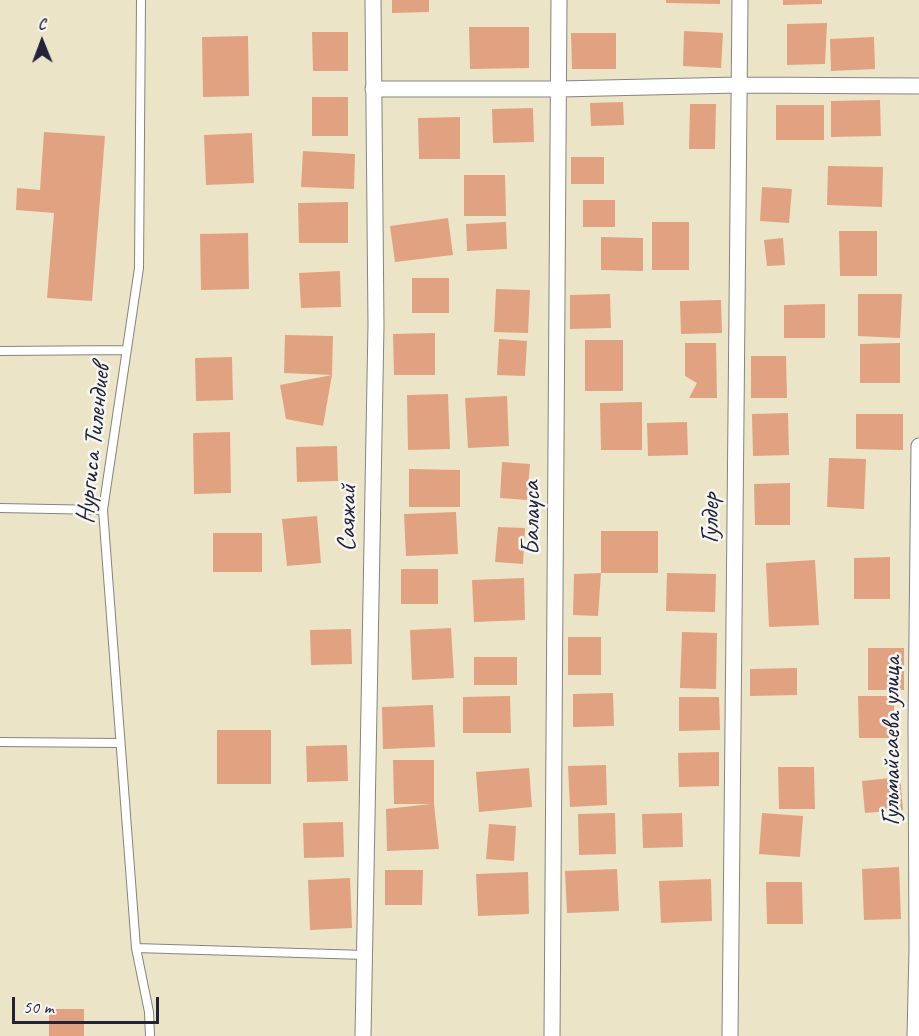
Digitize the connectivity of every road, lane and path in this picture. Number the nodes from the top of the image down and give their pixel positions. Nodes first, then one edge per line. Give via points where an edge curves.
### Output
1 (141, 0) edge
2 (373, 0) edge
3 (559, 0) edge
4 (740, 0) edge
5 (739, 85) junction
6 (919, 86) edge
7 (373, 89) junction
8 (559, 89) junction
9 (126, 350) junction
10 (0, 351) edge
11 (919, 446) edge
12 (0, 508) edge
13 (103, 510) junction
14 (0, 742) edge
15 (120, 742) junction
16 (136, 948) junction
17 (918, 950) edge
18 (365, 955) junction
19 (150, 1036) edge
20 (363, 1036) edge
21 (552, 1036) edge
22 (729, 1036) edge
23 (915, 1036) edge

1 - 9 lane, Нургиса Тилендиев via 139,268
2 - 7 street, Саяжай
3 - 8 street, Балауса
4 - 5 street, Гулдер
5 - 6 street
5 - 8 street
5 - 22 street, Гулдер
7 - 8 street
7 - 18 street, Саяжай via 376,325
8 - 21 street, Балауса
9 - 10 lane
9 - 13 lane, Нургиса Тилендиев
11 - 17 street, Гульмайсаева улица
12 - 13 lane
13 - 15 lane, Нургиса Тилендиев
14 - 15 lane
15 - 16 lane, Нургиса Тилендиев
16 - 18 lane
16 - 19 lane, Нургиса Тилендиев
17 - 23 street, Гульмайсаева улица
18 - 20 street, Саяжай

